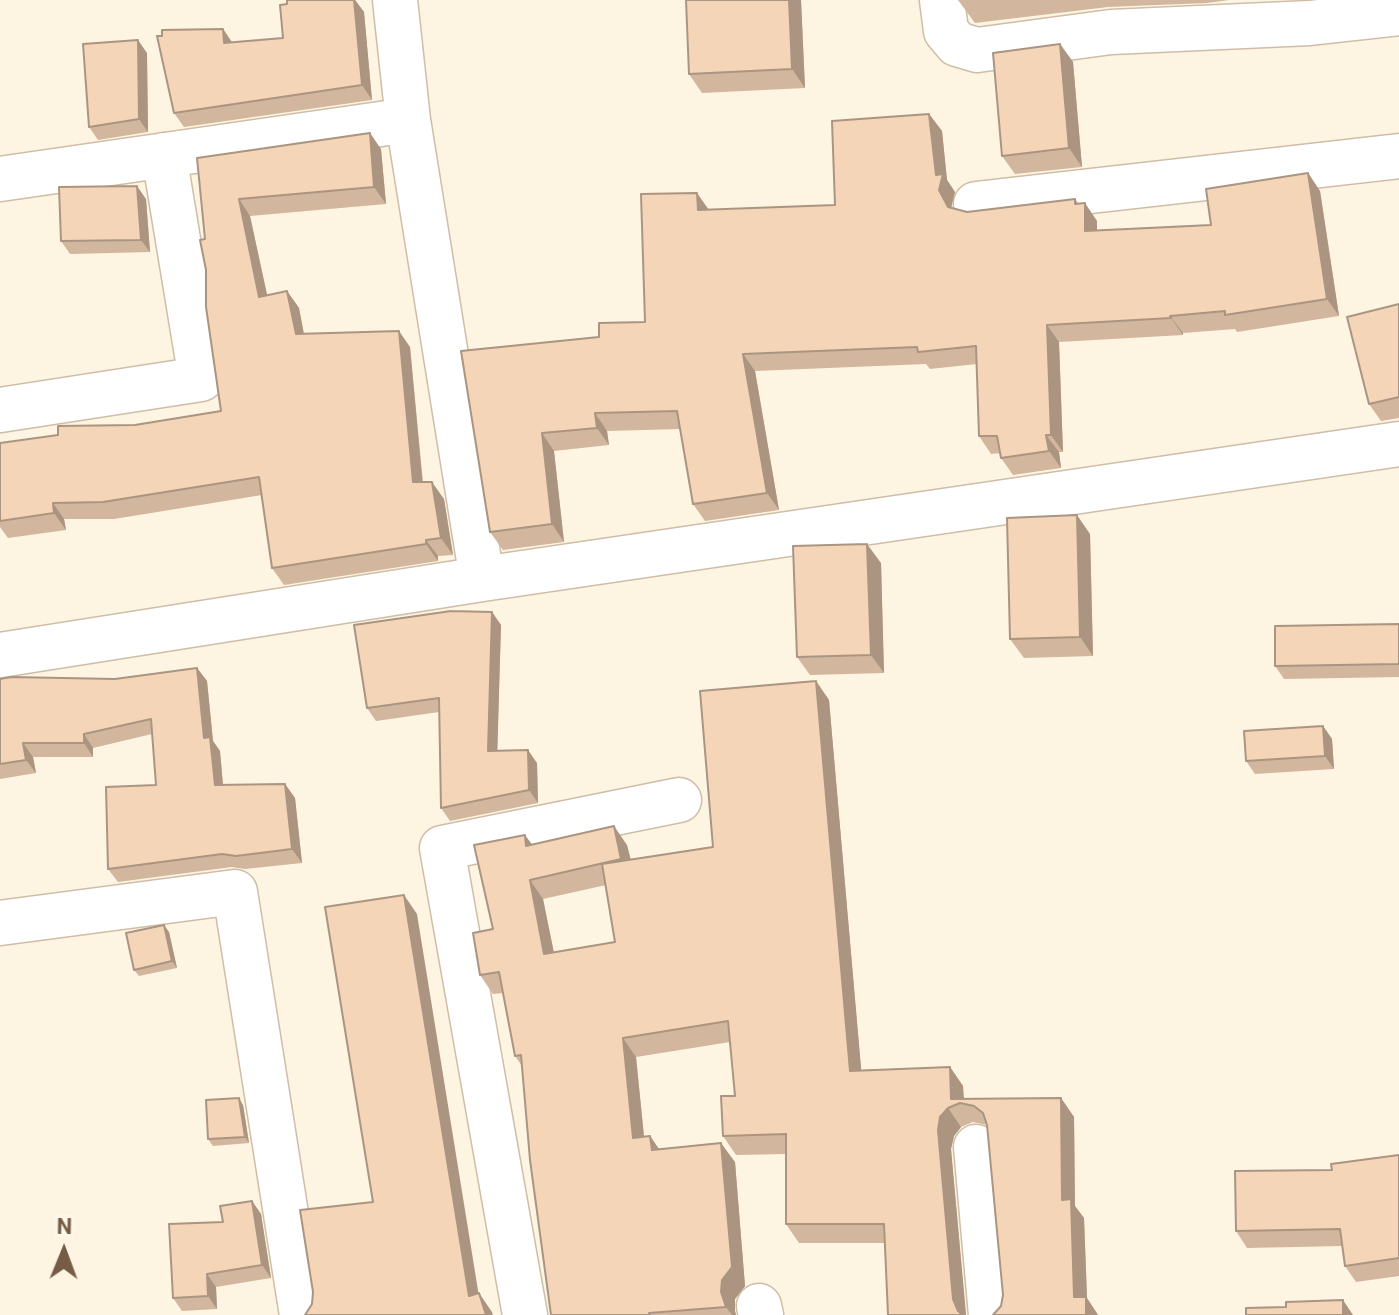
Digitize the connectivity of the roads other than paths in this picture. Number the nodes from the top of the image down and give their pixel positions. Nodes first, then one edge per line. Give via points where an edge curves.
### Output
1 (395, 0) edge
2 (942, 0) edge
3 (1399, 13) edge
4 (408, 120) junction
5 (164, 155) junction
6 (1399, 156) edge
7 (0, 179) edge
8 (976, 204) dead end
9 (0, 410) edge
10 (1399, 444) edge
11 (482, 579) junction
12 (0, 655) edge
13 (679, 800) dead end
14 (0, 923) edge
15 (976, 1147) dead end
16 (300, 1315) edge
17 (525, 1315) edge
18 (991, 1315) edge

1 - 4 street
2 - 3 street via 946,31 957,44 977,50 1111,32 1310,23
4 - 5 street
4 - 11 street
5 - 7 street
5 - 9 street via 201,379
6 - 8 street
10 - 11 street
11 - 12 street
13 - 17 street via 442,848
14 - 16 street via 235,892
15 - 18 street

